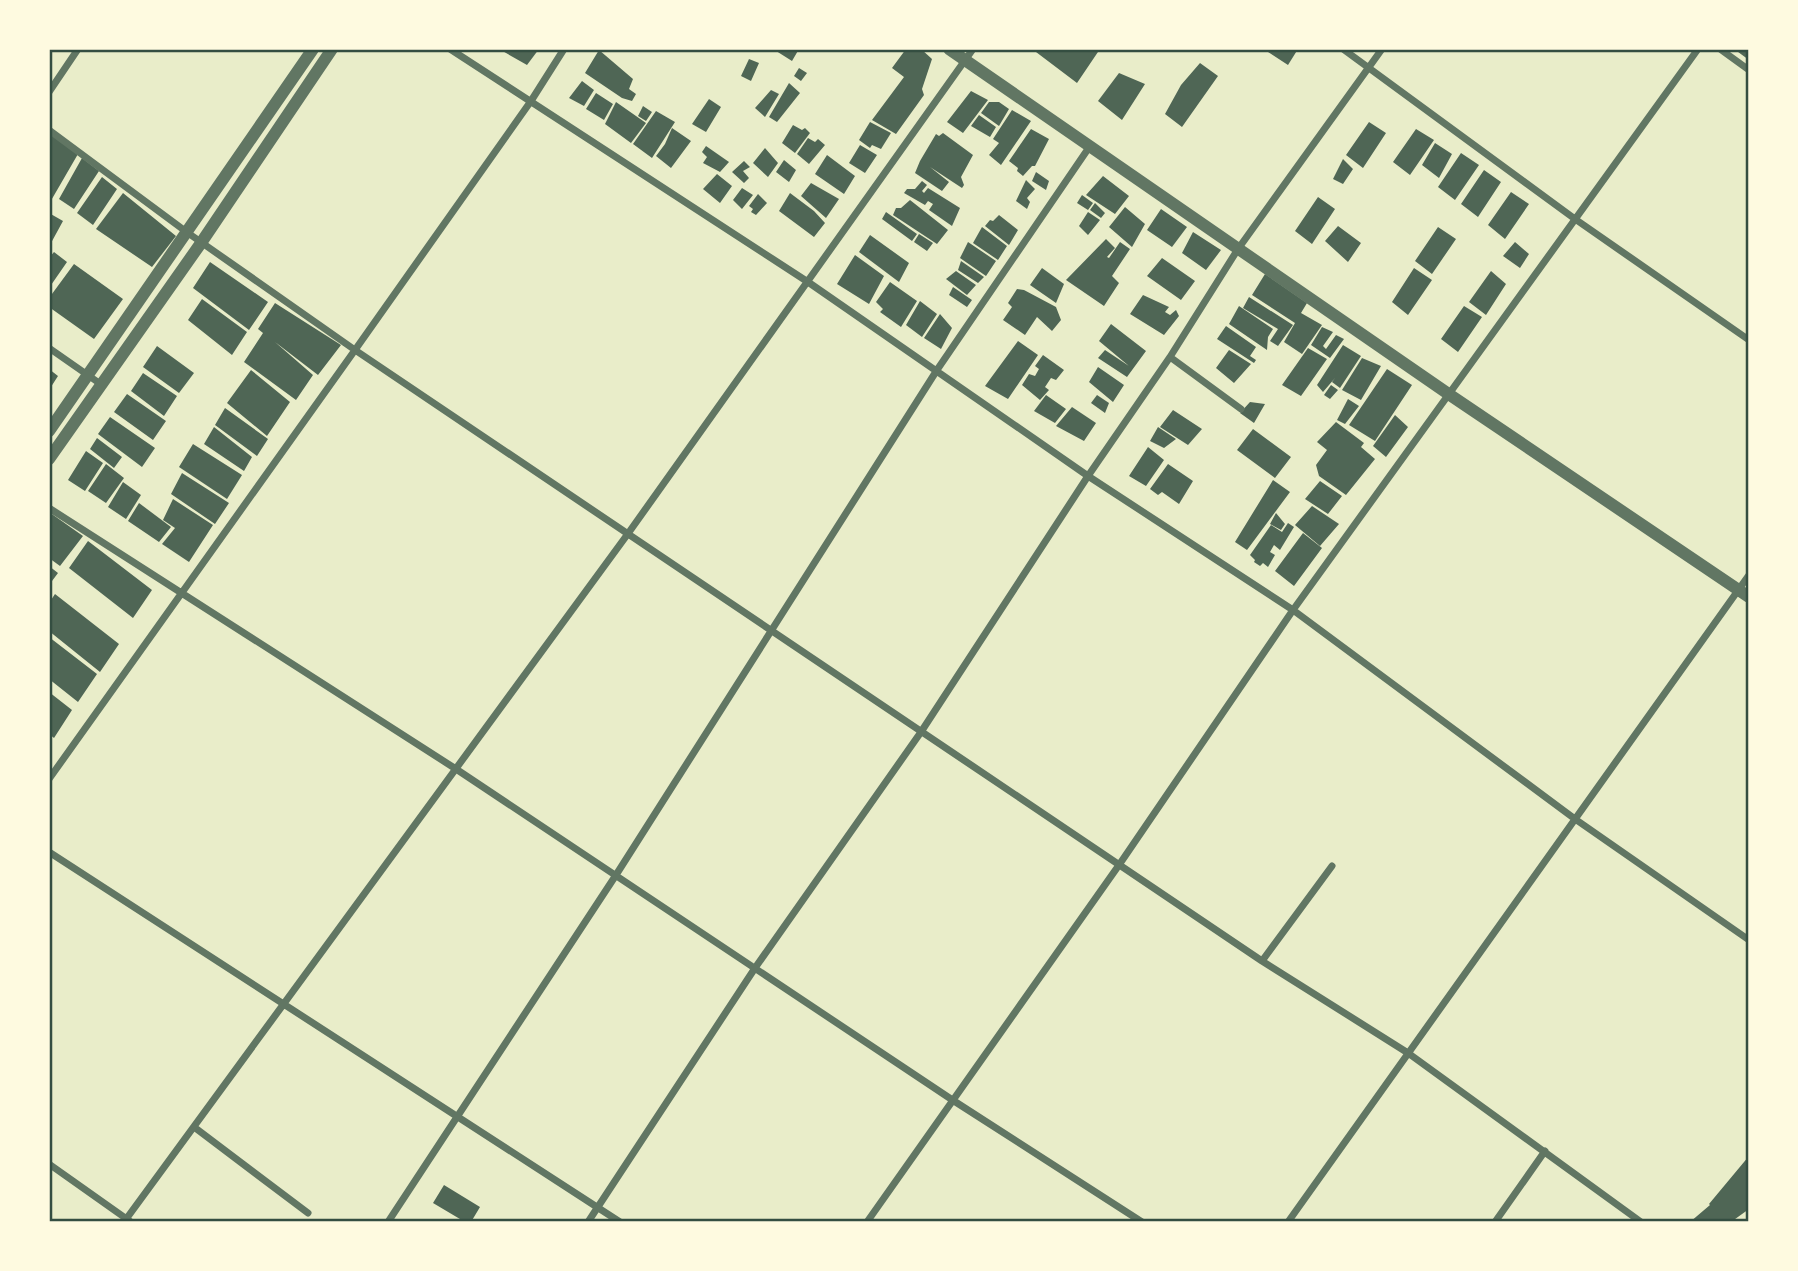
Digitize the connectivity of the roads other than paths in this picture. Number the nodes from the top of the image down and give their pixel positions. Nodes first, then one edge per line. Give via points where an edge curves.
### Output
1 (78, 49) edge
2 (313, 49) edge
3 (332, 49) edge
4 (450, 49) edge
5 (564, 49) edge
6 (950, 49) edge
7 (1343, 49) edge
8 (1382, 49) edge
9 (1699, 49) edge
10 (1720, 49) edge
11 (969, 55) edge
12 (1370, 68) junction
13 (1749, 70) edge
14 (49, 92) edge
15 (531, 101) junction
16 (49, 130) edge
17 (1090, 146) junction
18 (1575, 219) junction
19 (188, 233) junction
20 (201, 243) junction
21 (1238, 249) junction
22 (808, 282) junction
23 (1749, 340) edge
24 (49, 348) edge
25 (355, 350) junction
26 (1170, 358) junction
27 (937, 370) junction
28 (87, 376) junction
29 (103, 385) junction
30 (1450, 395) junction
31 (1241, 409) dead end
32 (49, 431) edge
33 (49, 459) edge
34 (1088, 476) junction
35 (49, 508) edge
36 (627, 535) junction
37 (1749, 575) edge
38 (1744, 593) edge
39 (183, 594) junction
40 (1293, 610) junction
41 (772, 632) junction
42 (921, 733) junction
43 (456, 769) junction
44 (49, 779) edge
45 (1575, 819) junction
46 (49, 852) edge
47 (1119, 865) junction
48 (1332, 866) dead end
49 (616, 875) junction
50 (1749, 940) edge
51 (1262, 961) junction
52 (755, 968) junction
53 (283, 1005) junction
54 (1408, 1053) junction
55 (954, 1101) junction
56 (457, 1117) junction
57 (194, 1127) junction
58 (1545, 1151) junction
59 (49, 1164) edge
60 (597, 1207) junction
61 (309, 1213) dead end
62 (127, 1221) edge
63 (388, 1222) edge
64 (588, 1222) edge
65 (620, 1222) edge
66 (867, 1222) edge
67 (1142, 1222) edge
68 (1288, 1222) edge
69 (1495, 1222) edge
70 (1641, 1222) edge

1 - 14 street
2 - 19 street
3 - 20 street
4 - 15 street
5 - 15 street
6 - 11 street
7 - 12 street
8 - 12 street
9 - 18 street
10 - 13 street
11 - 17 street
11 - 22 street
12 - 18 street
12 - 21 street
15 - 22 street
15 - 25 street
16 - 19 street
17 - 21 street
17 - 27 street
18 - 23 street
18 - 30 street
19 - 20 street
19 - 28 street
20 - 25 street
20 - 29 street
21 - 26 street
21 - 30 street
22 - 27 street
22 - 36 street
24 - 28 street
25 - 36 street
25 - 39 street
26 - 31 street
26 - 34 street
27 - 34 street
27 - 41 street
28 - 29 street
28 - 32 street
29 - 33 street
30 - 38 street
30 - 40 street
34 - 40 street
34 - 42 street
35 - 39 street
36 - 41 street
36 - 43 street
37 - 38 street
38 - 45 street
39 - 43 street
39 - 44 street
40 - 45 street
40 - 47 street
41 - 42 street
41 - 49 street
42 - 47 street
42 - 52 street
43 - 49 street
43 - 53 street
45 - 50 street
45 - 54 street
46 - 53 street
47 - 51 street
47 - 55 street
48 - 51 street
49 - 52 street
49 - 56 street
51 - 54 street
52 - 55 street
52 - 60 street
53 - 56 street
53 - 57 street
54 - 58 street
54 - 68 street
55 - 66 street
55 - 67 street
56 - 60 street
56 - 63 street
57 - 61 street
57 - 62 street
58 - 69 street
58 - 70 street
59 - 62 street
60 - 64 street
60 - 65 street

